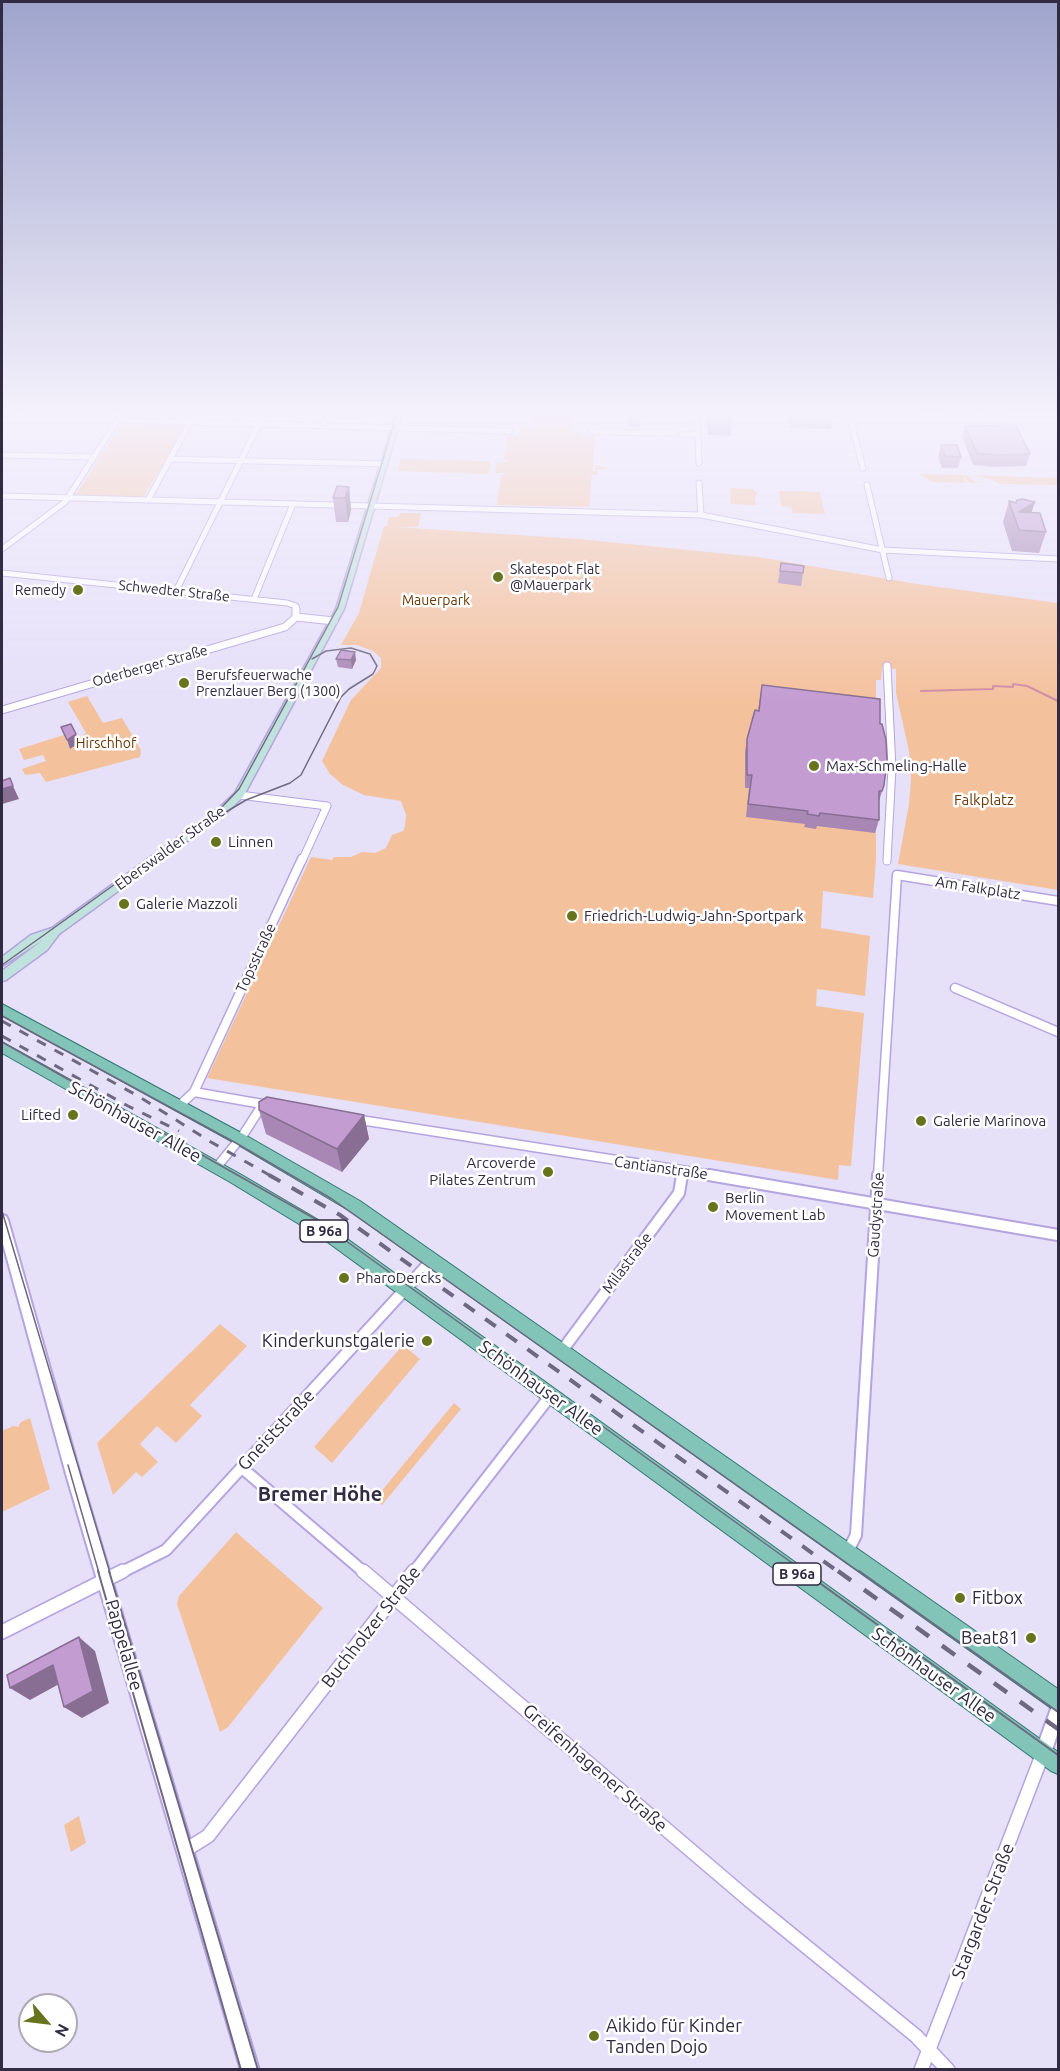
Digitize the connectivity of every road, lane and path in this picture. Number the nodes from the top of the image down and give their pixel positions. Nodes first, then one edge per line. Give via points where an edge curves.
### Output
1 (372, 506) edge
2 (58, 507) edge
3 (218, 507) edge
4 (292, 507) edge
5 (399, 507) edge
6 (701, 507) edge
7 (872, 507) edge
8 (701, 514) junction
9 (2, 549) edge
10 (883, 550) junction
11 (1059, 559) edge
12 (2, 573) edge
13 (890, 578) dead end
14 (177, 591) junction
15 (254, 599) junction
16 (296, 617) junction
17 (334, 621) junction
18 (887, 666) dead end
19 (2, 710) edge
20 (239, 795) junction
21 (887, 861) dead end
22 (897, 875) joint
23 (1059, 901) edge
24 (56, 931) junction
25 (2, 962) edge
26 (2, 977) edge
27 (955, 988) dead end
28 (2, 1009) edge
29 (1059, 1032) edge
30 (2, 1047) edge
31 (194, 1092) junction
32 (263, 1104) junction
33 (179, 1106) junction
34 (275, 1106) edge
35 (346, 1118) edge
36 (240, 1139) junction
37 (216, 1168) junction
38 (683, 1171) junction
39 (877, 1203) junction
40 (2, 1220) edge
41 (1059, 1235) edge
42 (432, 1260) junction
43 (405, 1290) junction
44 (561, 1352) junction
45 (551, 1395) junction
46 (242, 1468) junction
47 (847, 1553) junction
48 (106, 1581) junction
49 (395, 1596) junction
50 (2, 1632) edge
51 (1059, 1701) edge
52 (1059, 1712) edge
53 (1051, 1758) edge
54 (184, 1851) junction
55 (930, 2049) junction
56 (250, 2070) edge
57 (921, 2070) edge
58 (948, 2070) edge

1 - 17 main road, Eberswalder Straße
2 - 9 street
3 - 14 street
4 - 15 street
5 - 8 street
6 - 8 street
7 - 10 street
8 - 10 street
10 - 11 street
10 - 13 street
12 - 14 street, Schwedter Straße
14 - 15 street, Schwedter Straße
15 - 16 street, Schwedter Straße via 292,604 298,608
16 - 17 street
16 - 19 street, Oderberger Straße via 285,627
17 - 20 main road, Eberswalder Straße
18 - 21 street via 892,768
20 - 24 main road, Eberswalder Straße via 224,810
20 - 31 street, Topsstraße via 327,806
22 - 23 street, Am Falkplatz
22 - 39 street, Gaudystraße
24 - 25 main road, Eberswalder Straße via 35,938
24 - 26 main road, Eberswalder Straße via 43,947
27 - 29 street
28 - 33 main road, B 96a
30 - 37 main road, Schönhauser Allee / B 96a
31 - 32 street
31 - 33 street, Topsstraße
32 - 34 street
32 - 36 street
33 - 36 main road, B 96a
35 - 38 street, Cantianstraße
36 - 37 street
36 - 42 main road, B 96a via 337,1194
37 - 43 main road, Schönhauser Allee / B 96a via 317,1227
38 - 39 street, Cantianstraße
38 - 44 street, Milastraße via 679,1193
39 - 41 street, Cantianstraße
39 - 47 street, Gaudystraße via 856,1535
40 - 48 street, Pappelallee
42 - 43 street, Gneiststraße
42 - 44 main road, B 96a
43 - 45 main road, Schönhauser Allee / B 96a
43 - 46 street, Gneiststraße
44 - 47 main road, B 96a
45 - 49 street, Buchholzer Straße
45 - 53 main road, Schönhauser Allee / B 96a
46 - 48 street, Gneiststraße via 166,1550
46 - 49 street, Greifenhagener Straße
47 - 51 main road, B 96a
48 - 50 street, Gneiststraße
48 - 54 street, Pappelallee
49 - 54 street, Buchholzer Straße via 208,1836
49 - 55 street, Greifenhagener Straße via 749,1900
52 - 53 street
53 - 55 street, Stargarder Straße
54 - 56 street, Pappelallee
55 - 57 street, Stargarder Straße
55 - 58 street, Greifenhagener Straße

